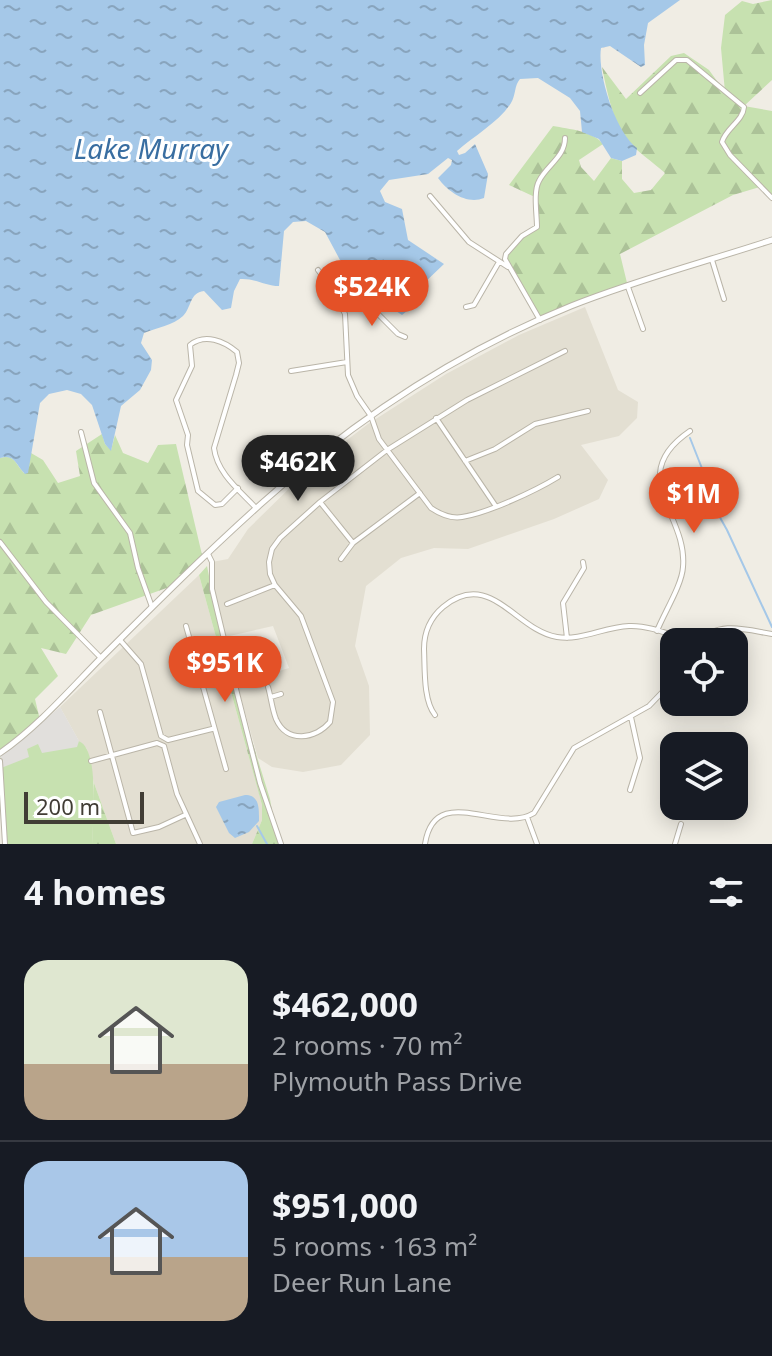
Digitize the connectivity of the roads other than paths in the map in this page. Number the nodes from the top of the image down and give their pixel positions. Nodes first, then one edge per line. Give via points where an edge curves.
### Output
1 (640, 93) dead end
2 (565, 138) dead end
3 (430, 196) dead end
4 (772, 198) edge
5 (772, 240) edge
6 (712, 260) junction
7 (499, 262) junction
8 (510, 268) junction
9 (318, 270) dead end
10 (628, 287) junction
11 (339, 299) junction
12 (724, 299) dead end
13 (466, 307) dead end
14 (540, 320) junction
15 (643, 329) dead end
16 (405, 337) dead end
17 (565, 351) dead end
18 (347, 362) junction
19 (291, 371) dead end
20 (588, 411) dead end
21 (371, 416) junction
22 (436, 418) junction
23 (690, 431) dead end
24 (81, 432) dead end
25 (387, 450) junction
26 (465, 461) junction
27 (558, 477) dead end
28 (238, 488) junction
29 (420, 493) junction
30 (320, 502) junction
31 (495, 505) junction
32 (256, 508) junction
33 (0, 542) edge
34 (353, 543) junction
35 (208, 554) junction
36 (341, 559) dead end
37 (583, 562) dead end
38 (275, 585) junction
39 (227, 604) dead end
40 (152, 607) junction
41 (186, 626) dead end
42 (657, 631) junction
43 (748, 631) edge
44 (660, 632) edge
45 (772, 634) edge
46 (567, 638) junction
47 (120, 640) junction
48 (101, 658) junction
49 (268, 687) dead end
50 (281, 694) dead end
51 (660, 696) edge
52 (271, 697) junction
53 (100, 712) dead end
54 (435, 715) dead end
55 (631, 717) junction
56 (213, 728) junction
57 (161, 736) junction
58 (168, 740) junction
59 (157, 743) junction
60 (164, 746) junction
61 (0, 753) edge
62 (111, 756) junction
63 (0, 761) edge
64 (91, 761) dead end
65 (226, 769) dead end
66 (630, 790) dead end
67 (185, 815) junction
68 (527, 817) junction
69 (681, 824) dead end
70 (5, 844) edge
71 (200, 844) edge
72 (281, 844) edge
73 (425, 844) edge
74 (537, 844) edge
75 (675, 844) edge

1 - 4 street via 676,60 687,60 744,107 722,142
2 - 8 street via 560,155 537,186 537,227 506,254
3 - 7 street via 461,235
5 - 6 street
6 - 10 street
6 - 12 street
7 - 8 street
7 - 13 street via 474,305
8 - 14 street
9 - 11 street
10 - 14 street
10 - 15 street
11 - 16 street via 358,294
11 - 18 street via 347,319
14 - 21 street via 441,370
17 - 22 street
18 - 19 street
18 - 21 street via 351,381
20 - 26 street via 535,424
21 - 25 street
21 - 32 street
22 - 25 street
22 - 26 street
23 - 42 street via 667,453 661,474 662,495 682,541 683,559
24 - 40 street via 94,483 130,533
25 - 29 street
25 - 30 street
26 - 31 street
27 - 31 street
28 - 28 street via 215,505 198,491 176,400 192,366 190,345 196,341 210,339 237,352 239,363 214,448 217,463
28 - 32 street
29 - 31 street via 431,508 451,517
29 - 34 street
30 - 34 street
30 - 38 street via 272,549 269,562
32 - 35 street
33 - 48 street via 46,602
34 - 36 street
35 - 40 street
35 - 72 street via 236,689
37 - 46 street via 563,603
38 - 39 street
38 - 52 street via 301,616 333,702 330,722 316,734 292,735 276,719
40 - 47 street
41 - 56 street
42 - 44 street
42 - 46 street via 627,626
43 - 45 street
46 - 54 street via 543,633 488,596 452,600 432,619 424,640 429,703
47 - 48 street
47 - 57 street via 141,664
48 - 61 street
49 - 52 street
50 - 52 street
51 - 55 street
53 - 62 street
55 - 66 street via 640,758
55 - 68 street via 574,748 542,803
56 - 58 street
56 - 65 street
57 - 58 street
57 - 59 street
58 - 60 street
59 - 60 street
59 - 62 street
60 - 67 street
62 - 64 street
62 - 67 street via 133,833
63 - 70 street
67 - 71 street
68 - 73 street via 450,812 432,825
68 - 74 street
69 - 75 street

